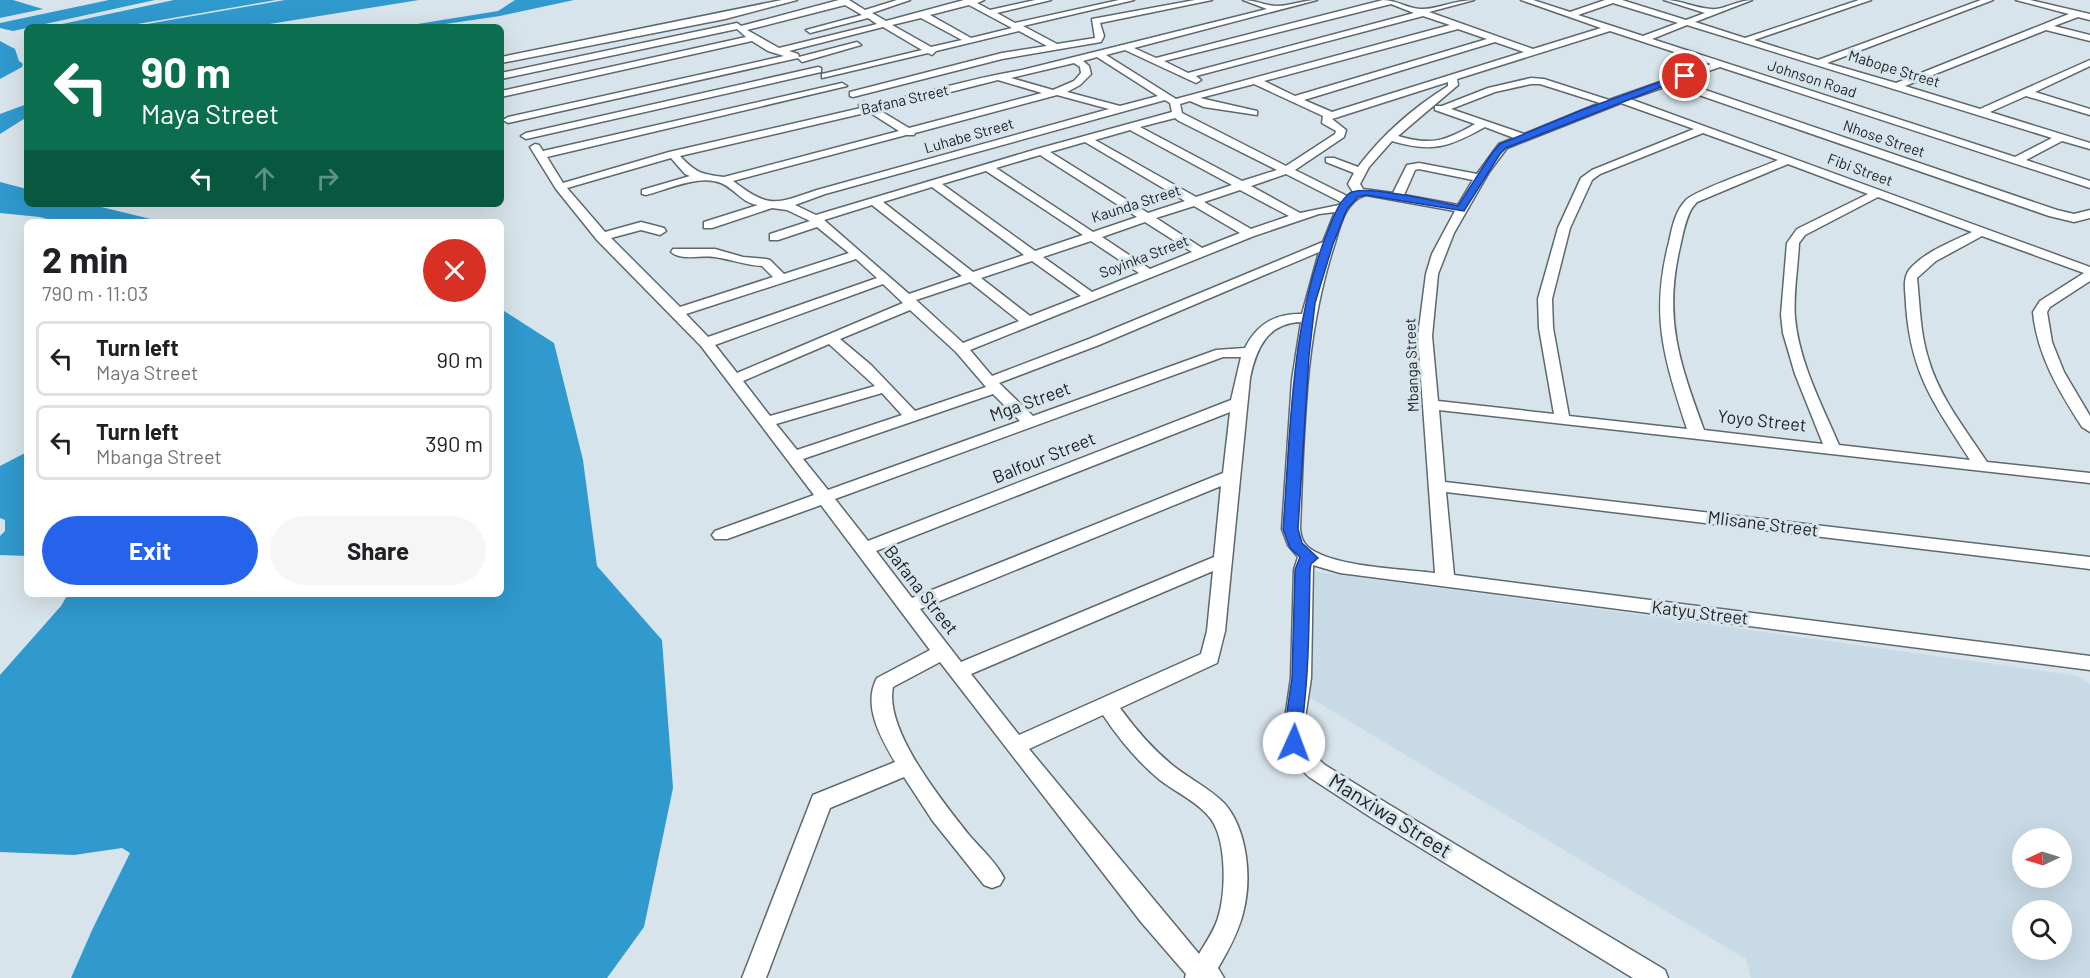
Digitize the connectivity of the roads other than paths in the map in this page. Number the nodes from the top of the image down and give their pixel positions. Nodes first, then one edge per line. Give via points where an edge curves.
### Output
1 (740, 0) edge
2 (793, 0) edge
3 (906, 0) edge
4 (980, 0) edge
5 (1047, 0) edge
6 (1130, 0) edge
7 (1208, 0) edge
8 (1247, 0) edge
9 (1312, 0) edge
10 (1388, 0) edge
11 (1470, 0) edge
12 (1525, 0) edge
13 (1613, 0) edge
14 (1668, 0) edge
15 (1719, 0) edge
16 (1748, 0) edge
17 (1867, 0) edge
18 (1989, 0) edge
19 (2020, 0) edge
20 (845, 1) edge
21 (967, 1) edge
22 (1543, 2) edge
23 (2076, 3) dead end
24 (1736, 5) junction
25 (754, 9) junction
26 (1277, 9) junction
27 (2060, 9) junction
28 (1082, 10) junction
29 (990, 12) junction
30 (1422, 13) junction
31 (1714, 13) junction
32 (868, 14) junction
33 (921, 14) junction
34 (2077, 14) junction
35 (1569, 15) junction
36 (725, 16) junction
37 (2090, 17) edge
38 (1095, 21) junction
39 (1689, 22) junction
40 (884, 24) junction
41 (1018, 26) junction
42 (1458, 26) junction
43 (2045, 27) junction
44 (739, 28) junction
45 (1609, 28) junction
46 (810, 30) dead end
47 (753, 38) junction
48 (2090, 38) edge
49 (1496, 39) junction
50 (1642, 39) junction
51 (969, 40) junction
52 (1747, 40) junction
53 (857, 45) dead end
54 (1054, 46) junction
55 (1096, 47) junction
56 (1119, 49) junction
57 (928, 50) junction
58 (778, 51) junction
59 (1532, 52) junction
60 (1356, 54) junction
61 (939, 56) dead end
62 (798, 58) junction
63 (504, 59) edge
64 (1075, 60) junction
65 (949, 61) dead end
66 (1155, 61) junction
67 (1820, 62) junction
68 (2090, 63) edge
69 (1719, 64) junction
70 (959, 67) junction
71 (1393, 69) junction
72 (822, 73) junction
73 (504, 75) edge
74 (1187, 76) junction
75 (999, 77) junction
76 (1452, 78) junction
77 (983, 79) junction
78 (1256, 81) junction
79 (1669, 81) junction
80 (1430, 85) junction
81 (842, 86) junction
82 (1898, 86) junction
83 (1219, 91) junction
84 (1408, 92) junction
85 (2025, 92) junction
86 (504, 93) edge
87 (1054, 93) junction
88 (853, 94) junction
89 (1191, 98) junction
90 (1170, 99) junction
91 (1295, 99) junction
92 (1614, 101) junction
93 (1429, 102) junction
94 (868, 108) junction
95 (1119, 109) junction
96 (1443, 109) junction
97 (1982, 112) junction
98 (2090, 112) edge
99 (1253, 113) dead end
100 (1177, 114) junction
101 (504, 115) edge
102 (504, 115) edge
103 (504, 116) edge
104 (1331, 116) junction
105 (1485, 123) junction
106 (1132, 127) junction
107 (1704, 129) junction
108 (910, 133) junction
109 (526, 136) junction
110 (1523, 137) junction
111 (2061, 137) junction
112 (1392, 138) junction
113 (1088, 140) junction
114 (2090, 146) edge
115 (1041, 151) junction
116 (673, 154) junction
117 (541, 155) junction
118 (1330, 160) dead end
119 (1788, 160) junction
120 (2016, 161) junction
121 (987, 167) junction
122 (1287, 170) junction
123 (1359, 171) junction
124 (701, 177) junction
125 (1480, 178) junction
126 (724, 180) junction
127 (933, 183) junction
128 (2090, 185) edge
129 (1242, 186) junction
130 (560, 187) junction
131 (646, 192) dead end
132 (1878, 193) junction
133 (1397, 197) junction
134 (874, 201) junction
135 (1350, 201) junction
136 (1197, 202) junction
137 (774, 205) junction
138 (1461, 209) junction
139 (2090, 214) edge
140 (1298, 216) junction
141 (1146, 218) junction
142 (817, 221) junction
143 (708, 225) dead end
144 (660, 231) dead end
145 (1982, 231) junction
146 (1250, 233) junction
147 (1092, 236) junction
148 (601, 237) junction
149 (774, 237) dead end
150 (1328, 244) junction
151 (677, 252) dead end
152 (1202, 253) junction
153 (858, 254) junction
154 (1035, 255) junction
155 (1148, 273) junction
156 (2090, 273) edge
157 (972, 276) junction
158 (782, 279) junction
159 (886, 279) junction
160 (1089, 297) junction
161 (910, 301) junction
162 (679, 312) junction
163 (1307, 318) junction
164 (1028, 321) junction
165 (830, 338) junction
166 (706, 343) junction
167 (961, 350) junction
168 (1250, 352) junction
169 (735, 379) junction
170 (992, 386) junction
171 (884, 388) junction
172 (1238, 403) junction
173 (1430, 405) junction
174 (912, 417) junction
175 (1562, 418) junction
176 (766, 422) junction
177 (1031, 423) junction
178 (2090, 427) edge
179 (1697, 434) junction
180 (1833, 449) junction
181 (792, 457) junction
182 (1981, 465) junction
183 (1230, 476) junction
184 (2090, 478) edge
185 (1436, 486) junction
186 (824, 496) junction
187 (721, 534) dead end
188 (865, 549) junction
189 (1310, 558) junction
190 (1223, 560) junction
191 (2090, 563) edge
192 (1445, 581) junction
193 (909, 606) junction
194 (944, 651) junction
195 (2090, 663) edge
196 (959, 671) junction
197 (1107, 706) junction
198 (1015, 746) junction
199 (908, 766) junction
200 (992, 878) dead end
201 (1204, 976) edge
202 (754, 978) edge
203 (1656, 978) edge

1 - 25 street
2 - 25 street
3 - 32 street
4 - 21 street
5 - 29 street
6 - 28 street
7 - 38 street
8 - 26 street
9 - 26 street, Bafana Street
10 - 30 street
10 - 66 street
11 - 30 street
12 - 22 street, Johnson Road
13 - 35 street
13 - 39 street, Mabope Street
14 - 31 street
15 - 24 street
16 - 24 street
17 - 52 street
18 - 67 street
19 - 27 street
20 - 32 street
20 - 44 street
21 - 29 street
21 - 33 street
22 - 35 street, Johnson Road
23 - 27 street
24 - 31 street
25 - 36 street
26 - 56 street, Bafana Street
27 - 34 street
28 - 38 street
28 - 41 street
29 - 41 street
30 - 42 street
30 - 74 street
31 - 39 street
32 - 40 street
32 - 46 street
33 - 40 street
33 - 51 street
34 - 37 street
34 - 43 street
35 - 45 street, Johnson Road
36 - 44 street
36 - 63 street
38 - 55 street via 1100,38
39 - 50 street
39 - 52 street, Mabope Street
40 - 57 street
40 - 58 street
41 - 51 street
41 - 54 street
42 - 49 street
42 - 60 street, Luhabe Street
43 - 48 street
43 - 82 street
44 - 47 street
44 - 73 street
45 - 50 street, Johnson Road
45 - 59 street
47 - 58 street
47 - 86 street
49 - 59 street
49 - 71 street
50 - 69 street, Johnson Road
51 - 57 street
52 - 67 street, Mabope Street
53 - 62 street
54 - 55 street
54 - 70 street
55 - 56 street, Bafana Street
55 - 64 street, Bafana Street
55 - 90 street
56 - 66 street
57 - 61 street
57 - 72 street
58 - 62 street
58 - 101 street
59 - 76 street
60 - 71 street
60 - 78 street, Luhabe Street
62 - 72 street
62 - 102 street
64 - 75 street, Bafana Street
64 - 87 street via 1084,66 1086,74 1077,83
65 - 70 street
66 - 74 street
67 - 82 street, Mabope Street
68 - 85 street
69 - 79 street, Mbanga Street
69 - 120 street, Johnson Road
70 - 77 street
70 - 88 street
71 - 80 street
71 - 91 street
72 - 81 street
72 - 109 street
74 - 83 street
75 - 77 street, Bafana Street
75 - 87 street
76 - 80 street
76 - 93 street via 1453,86
77 - 94 street, Bafana Street
78 - 83 street, Luhabe Street
78 - 91 street
79 - 92 street, Mbanga Street
79 - 139 street, Nhose Street via 2053,213 2074,218
80 - 84 street
81 - 88 street
81 - 117 street
82 - 97 street, Mabope Street
83 - 89 street, Luhabe Street
84 - 93 street
84 - 104 street
85 - 97 street
85 - 98 street
87 - 95 street
87 - 108 street
88 - 94 street
89 - 90 street, Luhabe Street
89 - 99 street
90 - 95 street, Luhabe Street
90 - 100 street
91 - 104 street
92 - 96 street, Fibi Street via 1532,80
92 - 107 street, Fibi Street
92 - 110 street, Mbanga Street
93 - 96 street
93 - 112 street
94 - 108 street
94 - 116 street, Bafana Street
95 - 137 street, Luhabe Street
96 - 105 street
97 - 111 street, Mabope Street
100 - 106 street
100 - 122 street
103 - 109 street
104 - 122 street, Kaunda Street via 1326,121 1341,130 1340,135
105 - 110 street
105 - 112 street via 1438,147
106 - 113 street
106 - 129 street
107 - 119 street, Fibi Street
107 - 175 street via 1587,178 1564,228 1545,299 1546,328
108 - 126 street
109 - 117 street
110 - 125 street, Mbanga Street via 1500,149
111 - 114 street, Mabope Street
111 - 120 street
112 - 123 street
113 - 115 street
113 - 136 street
115 - 121 street
115 - 141 street
116 - 124 street via 689,172
116 - 130 street, Bafana Street
117 - 130 street
118 - 123 street
119 - 132 street, Fibi Street
119 - 179 street via 1693,200 1684,211 1672,250 1664,312 1668,348
120 - 128 street, Johnson Road
121 - 127 street
121 - 147 street
122 - 129 street, Kaunda Street
122 - 135 street
123 - 135 street
124 - 126 street
124 - 131 street
125 - 133 street via 1412,167
125 - 138 street, Mbanga Street
126 - 137 street via 745,197
127 - 134 street
127 - 154 street
129 - 136 street, Kaunda Street
129 - 140 street
130 - 148 street, Bafana Street
132 - 145 street, Fibi Street
132 - 180 street via 1802,232 1793,243 1790,333
133 - 135 street
133 - 138 street
134 - 142 street
134 - 157 street
135 - 140 street, Soyinka Street
135 - 150 street
136 - 141 street, Kaunda Street
136 - 146 street
137 - 142 street via 800,211
137 - 143 street, Luhabe Street
138 - 173 street, Mbanga Street via 1438,254 1428,298 1425,336
140 - 146 street, Soyinka Street
141 - 147 street, Kaunda Street
141 - 152 street
142 - 149 street
142 - 153 street
144 - 148 street via 641,226
145 - 156 street, Fibi Street
145 - 182 street via 1924,264 1911,278 1918,349 1926,371
146 - 152 street, Soyinka Street
147 - 154 street, Kaunda Street
147 - 155 street
148 - 162 street, Bafana Street
150 - 163 street
150 - 170 street
151 - 158 street via 766,263
152 - 155 street, Soyinka Street
153 - 158 street
153 - 159 street
154 - 157 street, Kaunda Street
154 - 160 street
155 - 160 street, Soyinka Street
156 - 178 street via 2045,304 2040,312 2057,373
157 - 161 street, Kaunda Street
157 - 164 street
158 - 162 street
159 - 161 street
159 - 166 street
160 - 164 street, Soyinka Street
161 - 165 street, Kaunda Street
161 - 167 street
162 - 166 street, Bafana Street
163 - 168 street via 1278,320 1260,335
163 - 189 street via 1290,529 1295,545
164 - 167 street, Soyinka Street
165 - 169 street, Kaunda Street
165 - 171 street
166 - 169 street, Bafana Street
167 - 170 street
168 - 172 street
168 - 177 street, Mga Street via 1221,353
169 - 176 street, Bafana Street
170 - 174 street
170 - 177 street
171 - 174 street
171 - 176 street
172 - 183 street
172 - 188 street, Balfour Street
173 - 175 street, Yoyo Street
173 - 185 street, Mbanga Street
174 - 181 street
175 - 179 street, Yoyo Street
176 - 181 street, Bafana Street
177 - 186 street, Mga Street
179 - 180 street, Yoyo Street
180 - 182 street, Yoyo Street
181 - 186 street, Bafana Street
182 - 184 street, Yoyo Street
183 - 190 street
183 - 193 street
185 - 191 street, Mlisane Street
185 - 192 street, Mbanga Street
186 - 187 street, Mga Street
186 - 188 street, Bafana Street
188 - 193 street, Bafana Street
189 - 192 street, Katyu Street via 1340,567
189 - 203 street, Manxiwa Street via 1303,570 1300,678 1293,732 1298,753 1317,771 1380,811
190 - 196 street
190 - 197 street via 1210,658
192 - 195 street, Katyu Street
193 - 194 street, Bafana Street
194 - 196 street, Bafana Street
194 - 199 street via 889,679 881,688 882,706
196 - 198 street, Bafana Street
197 - 198 street
197 - 201 street via 1136,745 1219,812 1229,830 1233,905
198 - 201 street, Bafana Street via 1149,914
199 - 200 street via 973,858
199 - 202 street via 821,802

